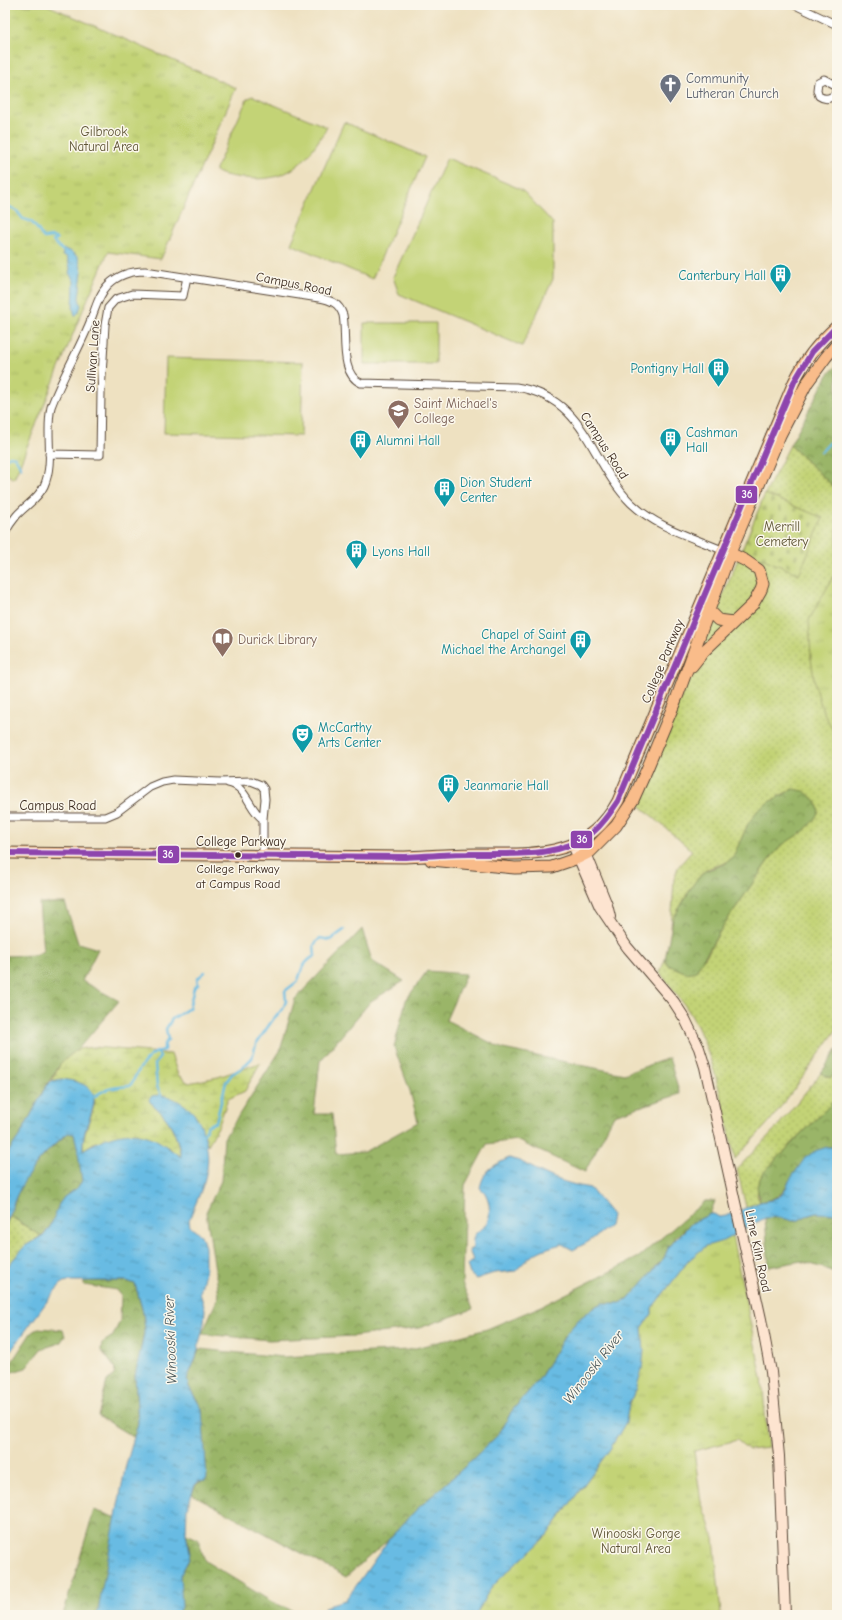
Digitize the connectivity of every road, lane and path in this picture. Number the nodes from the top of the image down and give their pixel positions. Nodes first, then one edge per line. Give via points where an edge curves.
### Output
1 (795, 5) edge
2 (837, 25) edge
3 (837, 86) edge
4 (837, 92) edge
5 (187, 277) junction
6 (837, 326) edge
7 (837, 344) edge
8 (49, 454) junction
9 (5, 533) edge
10 (726, 551) junction
11 (701, 602) junction
12 (709, 613) junction
13 (734, 622) junction
14 (685, 676) junction
15 (220, 782) junction
16 (5, 817) edge
17 (263, 819) junction
18 (577, 843) junction
19 (5, 853) edge
20 (263, 855) junction
21 (582, 856) junction
22 (405, 857) junction
23 (785, 1615) edge

1 - 2 street
3 - 4 street via 824,79 818,82 816,88 819,96 824,99
5 - 8 street, Campus Road via 137,271 121,276 105,288 51,407
5 - 8 street, Sullivan Lane via 183,296 132,294 121,296 112,303 105,320 100,455
5 - 10 street, Campus Road via 333,302 340,307 343,315 347,367 352,376 361,383 516,386 537,392 565,409 577,422 616,486 638,508 658,523
6 - 10 main road, College Parkway via 818,346 794,382
7 - 10 main road, College Parkway via 816,369 794,407
8 - 9 street, Campus Road via 47,477 41,492 17,515
10 - 11 main road, College Parkway
10 - 12 main road, College Parkway
10 - 13 main road via 754,565 762,576 763,584 758,598
11 - 12 main road
11 - 18 main road, College Parkway via 614,810 591,834
12 - 13 main road via 718,620
12 - 14 main road, College Parkway
13 - 14 main road via 704,651
14 - 21 main road, College Parkway via 630,805 616,826 598,845
15 - 16 street, Campus Road via 162,782 150,787 105,818
15 - 17 street, Campus Road via 231,783 239,788
15 - 17 street, Campus Road via 251,781 260,785 264,789 265,799
17 - 20 street, Campus Road
18 - 21 main road, Lime Kiln Road
18 - 22 main road, College Parkway via 556,851 537,854
19 - 20 main road, College Parkway
20 - 22 main road, College Parkway
21 - 22 main road, College Parkway via 552,867 525,868
21 - 23 main road, Lime Kiln Road via 600,907 627,947 674,1002 684,1019 699,1048 710,1089 765,1340 774,1396

